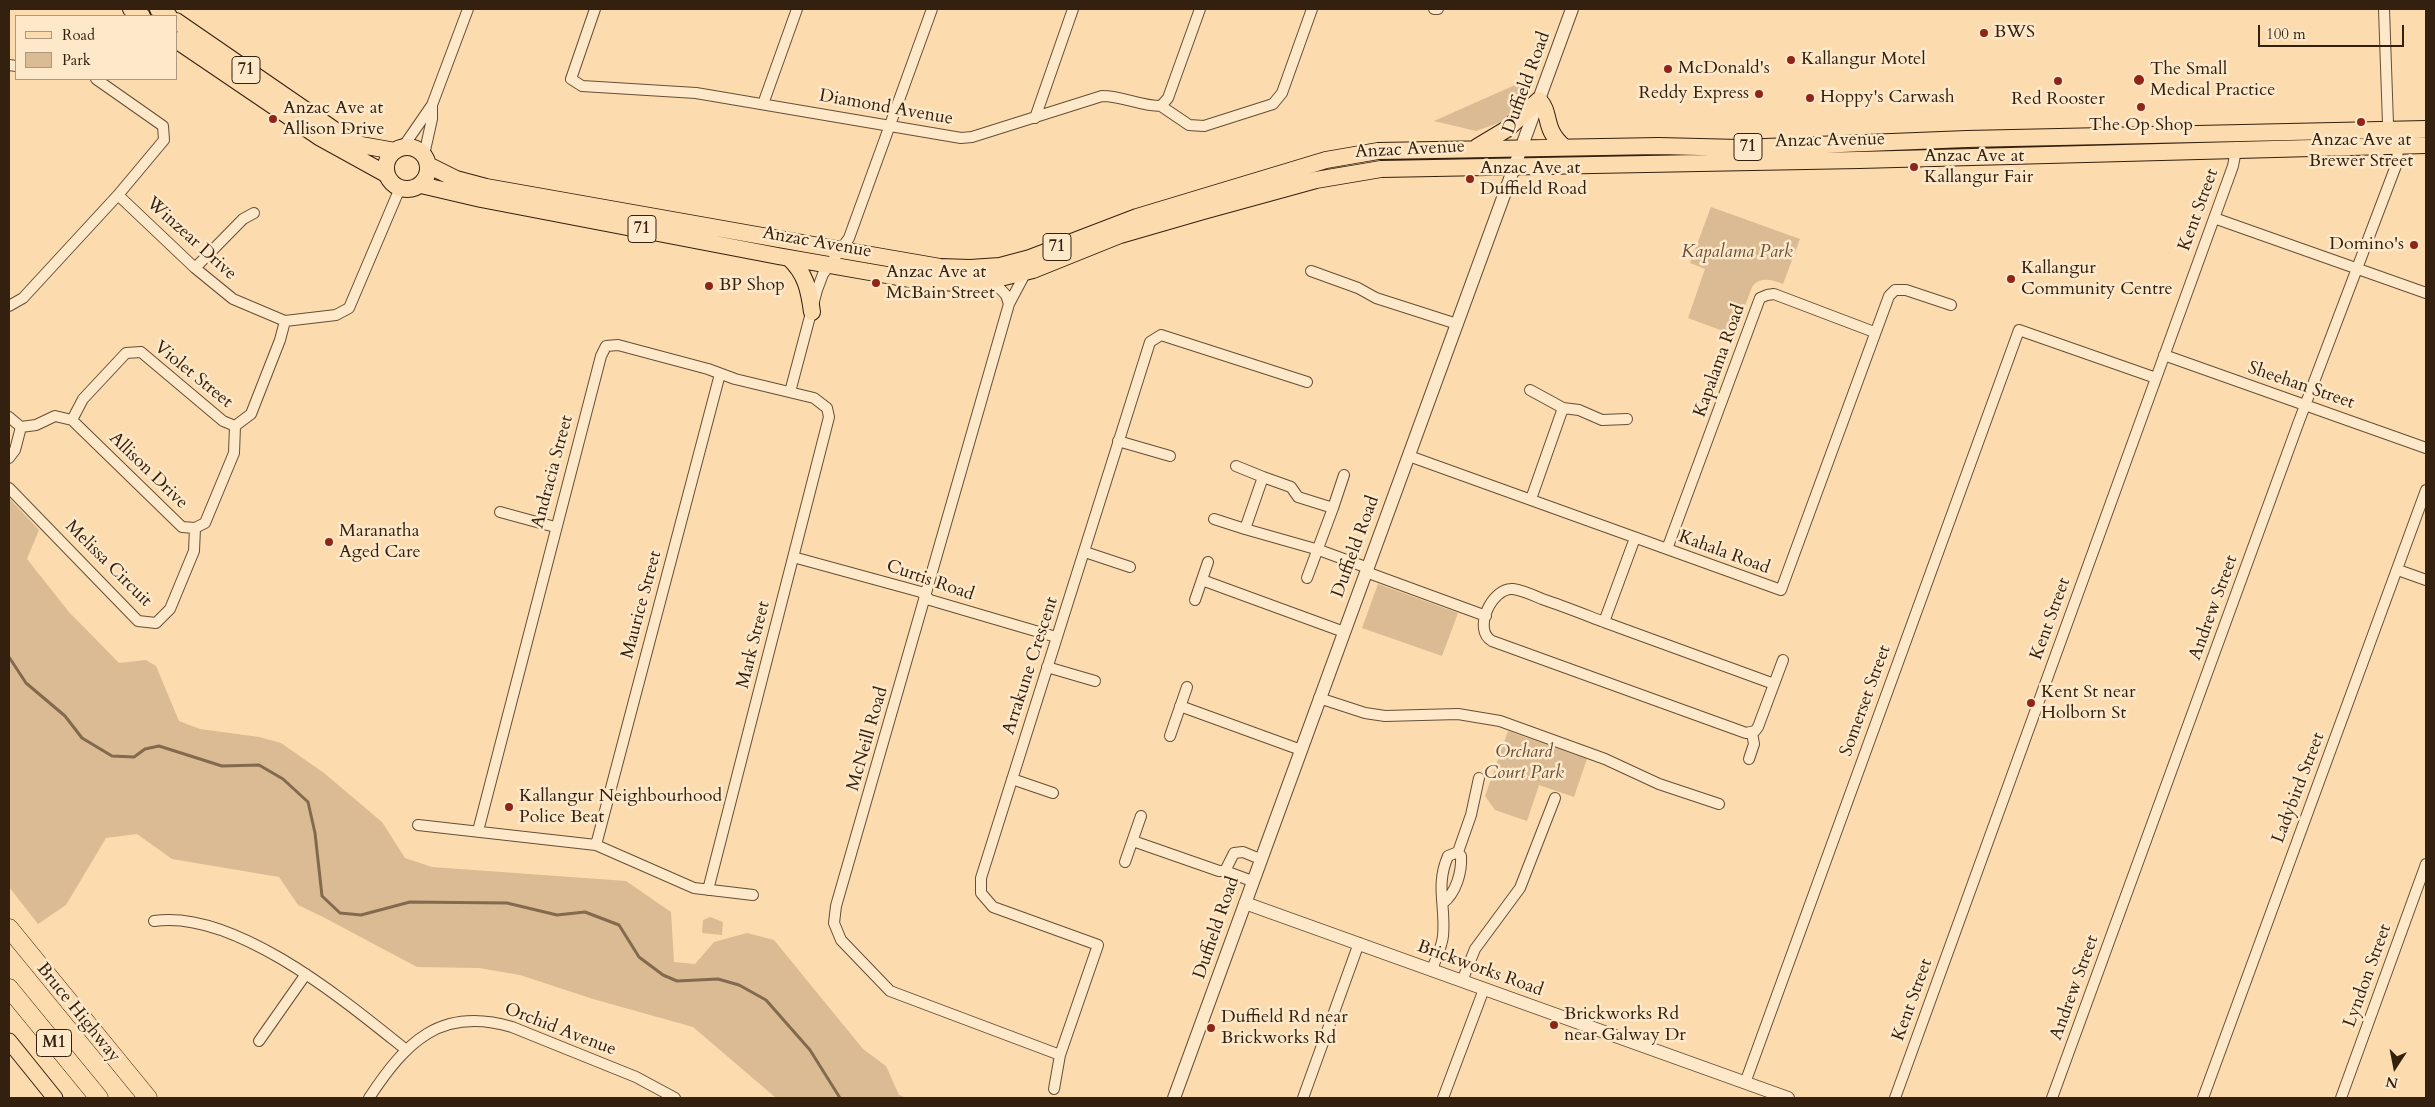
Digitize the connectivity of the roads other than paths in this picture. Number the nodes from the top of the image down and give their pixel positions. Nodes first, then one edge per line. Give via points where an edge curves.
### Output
1 (468, 9) edge
2 (595, 9) edge
3 (797, 9) edge
4 (932, 9) edge
5 (1073, 9) edge
6 (1200, 9) edge
7 (1312, 9) edge
8 (1572, 9) edge
9 (2384, 9) edge
10 (178, 22) edge
11 (178, 41) edge
12 (97, 80) edge
13 (1539, 100) junction
14 (763, 104) junction
15 (432, 105) junction
16 (1161, 106) junction
17 (1035, 118) junction
18 (890, 126) junction
19 (2426, 129) edge
20 (2389, 130) junction
21 (2426, 145) edge
22 (2398, 146) junction
23 (1564, 147) junction
24 (1475, 148) junction
25 (1521, 148) junction
26 (399, 149) junction
27 (2236, 150) junction
28 (426, 160) junction
29 (1514, 167) junction
30 (386, 174) junction
31 (421, 184) junction
32 (400, 188) junction
33 (118, 195) junction
34 (254, 213) dead end
35 (2214, 218) junction
36 (841, 250) junction
37 (789, 258) junction
38 (828, 266) junction
39 (195, 268) junction
40 (2358, 269) junction
41 (1311, 271) dead end
42 (1026, 272) junction
43 (992, 280) junction
44 (2426, 293) edge
45 (1009, 304) junction
46 (1951, 305) dead end
47 (9, 306) edge
48 (812, 312) junction
49 (285, 320) junction
50 (1457, 324) junction
51 (1874, 332) junction
52 (2164, 355) junction
53 (720, 374) junction
54 (2156, 378) junction
55 (1307, 382) dead end
56 (1530, 390) dead end
57 (790, 392) junction
58 (2306, 405) junction
59 (826, 408) joint
60 (1562, 412) junction
61 (9, 416) edge
62 (1627, 419) dead end
63 (72, 420) junction
64 (235, 426) junction
65 (21, 427) junction
66 (1118, 441) junction
67 (2426, 448) edge
68 (1170, 456) dead end
69 (1409, 456) junction
70 (9, 458) edge
71 (1236, 466) dead end
72 (1344, 475) dead end
73 (1263, 477) junction
74 (9, 488) edge
75 (2426, 490) edge
76 (1531, 499) junction
77 (1333, 508) junction
78 (500, 512) dead end
79 (1214, 519) dead end
80 (555, 527) junction
81 (196, 528) junction
82 (1245, 529) junction
83 (1635, 538) junction
84 (1319, 550) junction
85 (1667, 550) junction
86 (1085, 552) junction
87 (793, 557) junction
88 (1208, 562) dead end
89 (1130, 567) dead end
90 (1367, 570) junction
91 (2398, 570) junction
92 (1307, 578) dead end
93 (1202, 580) junction
94 (2426, 580) edge
95 (925, 596) junction
96 (1196, 600) dead end
97 (1486, 616) junction
98 (1604, 622) junction
99 (1344, 632) junction
100 (1056, 638) junction
101 (1783, 660) dead end
102 (1047, 666) junction
103 (1095, 681) dead end
104 (1774, 684) junction
105 (1187, 687) dead end
106 (1319, 698) junction
107 (1180, 706) junction
108 (1752, 733) junction
109 (1170, 736) dead end
110 (1301, 750) junction
111 (1749, 759) dead end
112 (1479, 778) dead end
113 (1012, 779) junction
114 (1053, 793) dead end
115 (1555, 798) dead end
116 (1719, 804) dead end
117 (1141, 816) dead end
118 (418, 825) dead end
119 (478, 831) junction
120 (1133, 841) junction
121 (596, 845) junction
122 (1458, 852) junction
123 (1260, 858) junction
124 (1125, 862) dead end
125 (2426, 864) edge
126 (1225, 871) junction
127 (1252, 881) junction
128 (708, 890) junction
129 (753, 895) dead end
130 (1245, 903) junction
131 (1443, 903) junction
132 (154, 921) dead end
133 (9, 928) edge
134 (1359, 944) junction
135 (1429, 969) junction
136 (306, 974) junction
137 (1462, 981) junction
138 (9, 988) edge
139 (1484, 989) junction
140 (9, 1041) edge
141 (258, 1041) dead end
142 (405, 1049) junction
143 (1060, 1054) junction
144 (1745, 1083) junction
145 (1054, 1089) dead end
146 (55, 1098) edge
147 (99, 1098) edge
148 (148, 1098) edge
149 (369, 1098) edge
150 (674, 1098) edge
151 (1174, 1098) edge
152 (1303, 1098) edge
153 (1443, 1098) edge
154 (1788, 1098) edge
155 (1894, 1098) edge
156 (2052, 1098) edge
157 (2203, 1098) edge
158 (2341, 1098) edge

1 - 15 street
2 - 14 street, Diamond Avenue via 571,79 582,86 696,93
3 - 14 street
4 - 18 street
5 - 17 street
6 - 16 street via 1168,98
7 - 16 street via 1282,92 1274,104 1204,126 1189,124
8 - 13 street, Duffield Road
9 - 20 street
10 - 26 highway, 71 via 342,135 361,145
11 - 30 highway, 71 via 319,137
12 - 33 street via 164,126 164,140
13 - 23 highway via 1544,105 1550,133
13 - 24 highway via 1507,129
13 - 25 street, Duffield Road
14 - 18 street, Diamond Avenue
15 - 26 street
15 - 28 street
16 - 17 street, Diamond Avenue via 1102,96
17 - 18 street, Diamond Avenue via 960,138
18 - 36 street via 849,238
19 - 20 highway, Anzac Avenue / 71
20 - 22 street
20 - 23 highway, Anzac Avenue / 71 via 1967,139 1740,148
21 - 22 highway, Anzac Avenue / 71
22 - 27 highway, Anzac Avenue / 71
22 - 40 street, Andrew Street via 2397,163
23 - 25 highway, Anzac Avenue / 71
24 - 25 highway, Anzac Avenue / 71
24 - 36 highway, Anzac Avenue / 71 via 1385,150 1326,160 1137,217 1030,258 1000,266 956,268
25 - 29 street, Duffield Road
26 - 28 highway, 71 via 418,150
26 - 30 highway via 389,157
27 - 29 highway, Anzac Avenue / 71
27 - 35 street, Kent Street
28 - 31 highway via 427,176
28 - 36 highway, Anzac Avenue / 71 via 448,176 473,184
29 - 42 highway, Anzac Avenue / 71 via 1381,169 1340,175 1156,224
29 - 50 street, Duffield Road
30 - 32 highway, 71
31 - 32 highway, 71 via 414,188
31 - 37 highway, Anzac Avenue / 71 via 481,199
32 - 49 street, Winzear Drive via 349,308 336,315
33 - 39 street, Winzear Drive
33 - 47 street via 23,298
34 - 39 street via 243,219
35 - 40 street
35 - 52 street, Kent Street
36 - 38 street
37 - 38 highway, Anzac Avenue / 71
37 - 48 highway via 807,281
38 - 43 highway, Anzac Avenue / 71 via 942,283
38 - 48 street via 817,290
39 - 49 street, Winzear Drive via 233,299
40 - 44 street
40 - 58 street, Andrew Street
41 - 50 street via 1376,298
42 - 43 highway, Anzac Avenue / 71
42 - 45 street, McNeill Road
43 - 45 street via 1006,295
45 - 95 street, McNeill Road
46 - 51 street, Kahala Road via 1906,290 1896,290 1889,296
48 - 57 street
49 - 64 street via 251,414
50 - 69 street, Duffield Road
51 - 85 street, Kapalama Road via 1774,294 1760,298
51 - 85 street, Kahala Road via 1781,590
52 - 54 street, Kent Street
52 - 58 street, Sheehan Street
53 - 57 street, Andracia Street
53 - 80 street, Andracia Street via 618,345 606,346 600,356
53 - 121 street, Maurice Street
54 - 144 street, Somerset Street via 2019,330
54 - 155 street, Kent Street
55 - 66 street, Arrakune Crescent via 1161,335 1150,342
56 - 60 street
57 - 59 street, Andracia Street via 814,398
58 - 67 street, Sheehan Street
58 - 156 street, Andrew Street
59 - 87 street, Mark Street via 828,426
60 - 62 street via 1579,410 1602,420
60 - 76 street
61 - 65 street
63 - 64 street, Violet Street via 83,399 126,353 141,352 223,421
63 - 65 street via 55,416 36,425
63 - 81 street, Allison Drive via 182,528
64 - 81 street, Allison Drive via 234,453 204,523
65 - 70 street via 15,450
66 - 68 street
66 - 86 street, Arrakune Crescent
69 - 76 street, Kahala Road
69 - 90 street, Duffield Road
71 - 73 street
72 - 77 street
73 - 77 street via 1291,487 1298,497
73 - 82 street
74 - 81 street, Melissa Circuit via 138,621 156,623 170,609 194,551
75 - 91 street, Ladybird Street
76 - 83 street, Kahala Road
77 - 84 street
78 - 80 street
79 - 82 street
80 - 119 street, Andracia Street
82 - 84 street
83 - 85 street, Kahala Road
83 - 98 street
84 - 90 street
84 - 92 street
86 - 89 street
86 - 100 street, Arrakune Crescent
87 - 95 street, Curtis Road via 916,590
87 - 128 street, Mark Street
88 - 93 street
90 - 97 street
90 - 99 street, Duffield Road
91 - 94 street
91 - 157 street, Ladybird Street
93 - 96 street
93 - 99 street
95 - 100 street, Curtis Road
95 - 143 street, McNeill Road via 836,906 836,932 890,991
97 - 98 street via 1498,594 1513,589
97 - 108 street via 1485,635 1492,641 1742,733
98 - 104 street
99 - 106 street, Duffield Road
100 - 102 street, Arrakune Crescent
101 - 104 street
102 - 103 street
102 - 113 street, Arrakune Crescent
104 - 108 street via 1758,727
105 - 107 street
106 - 110 street, Duffield Road
106 - 116 street via 1384,716 1458,714 1500,721 1605,758 1659,784
107 - 109 street
107 - 110 street
108 - 111 street via 1754,744
110 - 123 street, Duffield Road
112 - 122 street
113 - 114 street
113 - 143 street, Arrakune Crescent via 981,878 981,893 993,907 1098,945
115 - 137 street via 1520,888 1475,949
117 - 120 street
118 - 119 street
119 - 121 street
120 - 124 street
120 - 126 street
121 - 128 street via 682,884
122 - 131 street via 1461,860 1458,877 1452,895
122 - 131 street via 1451,853 1446,859 1440,889
123 - 126 street via 1243,852 1234,853
123 - 127 street, Duffield Road
125 - 158 street, Lyndon Street
126 - 127 street
127 - 130 street, Duffield Road
128 - 129 street
130 - 134 street, Brickworks Road
130 - 151 street, Duffield Road
131 - 135 street via 1443,936
132 - 136 street via 171,918 216,930 265,950
133 - 148 highway, Bruce Highway / M1
134 - 135 street, Brickworks Road
134 - 152 street
135 - 137 street, Brickworks Road
136 - 141 street
136 - 142 street
137 - 139 street, Brickworks Road
138 - 147 highway, M1
139 - 144 street, Brickworks Road
139 - 153 street
140 - 146 main road
142 - 149 street, Orchid Avenue
142 - 150 street, Orchid Avenue via 443,1026 469,1020 497,1022 636,1077
143 - 145 street, Arrakune Crescent
144 - 154 street, Brickworks Road

